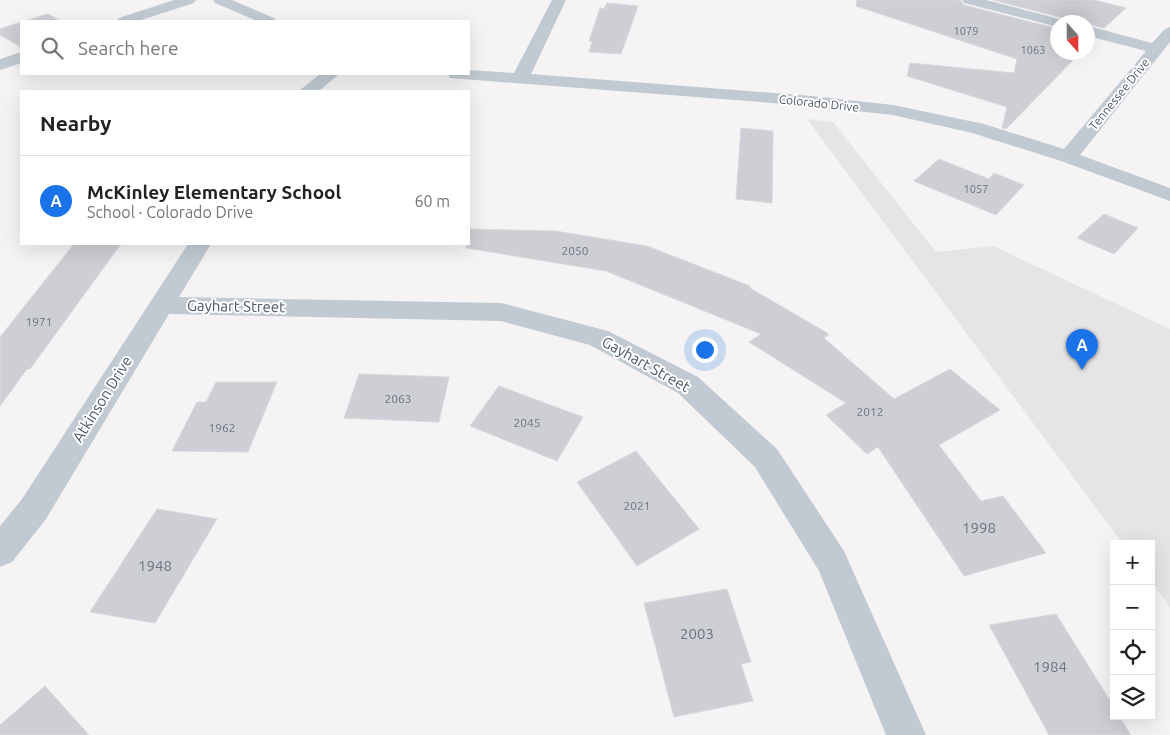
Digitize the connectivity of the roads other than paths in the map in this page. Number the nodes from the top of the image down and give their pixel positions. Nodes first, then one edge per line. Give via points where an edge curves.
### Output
1 (189, 0) edge
2 (220, 0) edge
3 (559, 0) edge
4 (969, 0) edge
5 (127, 20) edge
6 (267, 20) edge
7 (1050, 21) edge
8 (1170, 32) edge
9 (1095, 33) edge
10 (1156, 49) junction
11 (20, 57) edge
12 (0, 65) edge
13 (329, 75) edge
14 (469, 75) edge
15 (520, 79) junction
16 (309, 90) edge
17 (1068, 157) junction
18 (1170, 195) edge
19 (198, 245) edge
20 (161, 305) junction
21 (0, 551) edge
22 (906, 735) edge

1 - 5 street
2 - 6 street
3 - 15 street
4 - 7 street
8 - 10 street, Tennessee Drive
9 - 10 street
10 - 17 street, Tennessee Drive
11 - 12 street
13 - 16 street
14 - 15 street, Colorado Drive
15 - 17 street, Colorado Drive via 892,110 977,128
17 - 18 street, Colorado Drive
19 - 20 street, Atkinson Drive
20 - 21 street, Atkinson Drive via 34,510
20 - 22 street, Gayhart Street via 501,312 599,338 688,385 766,458 832,562

